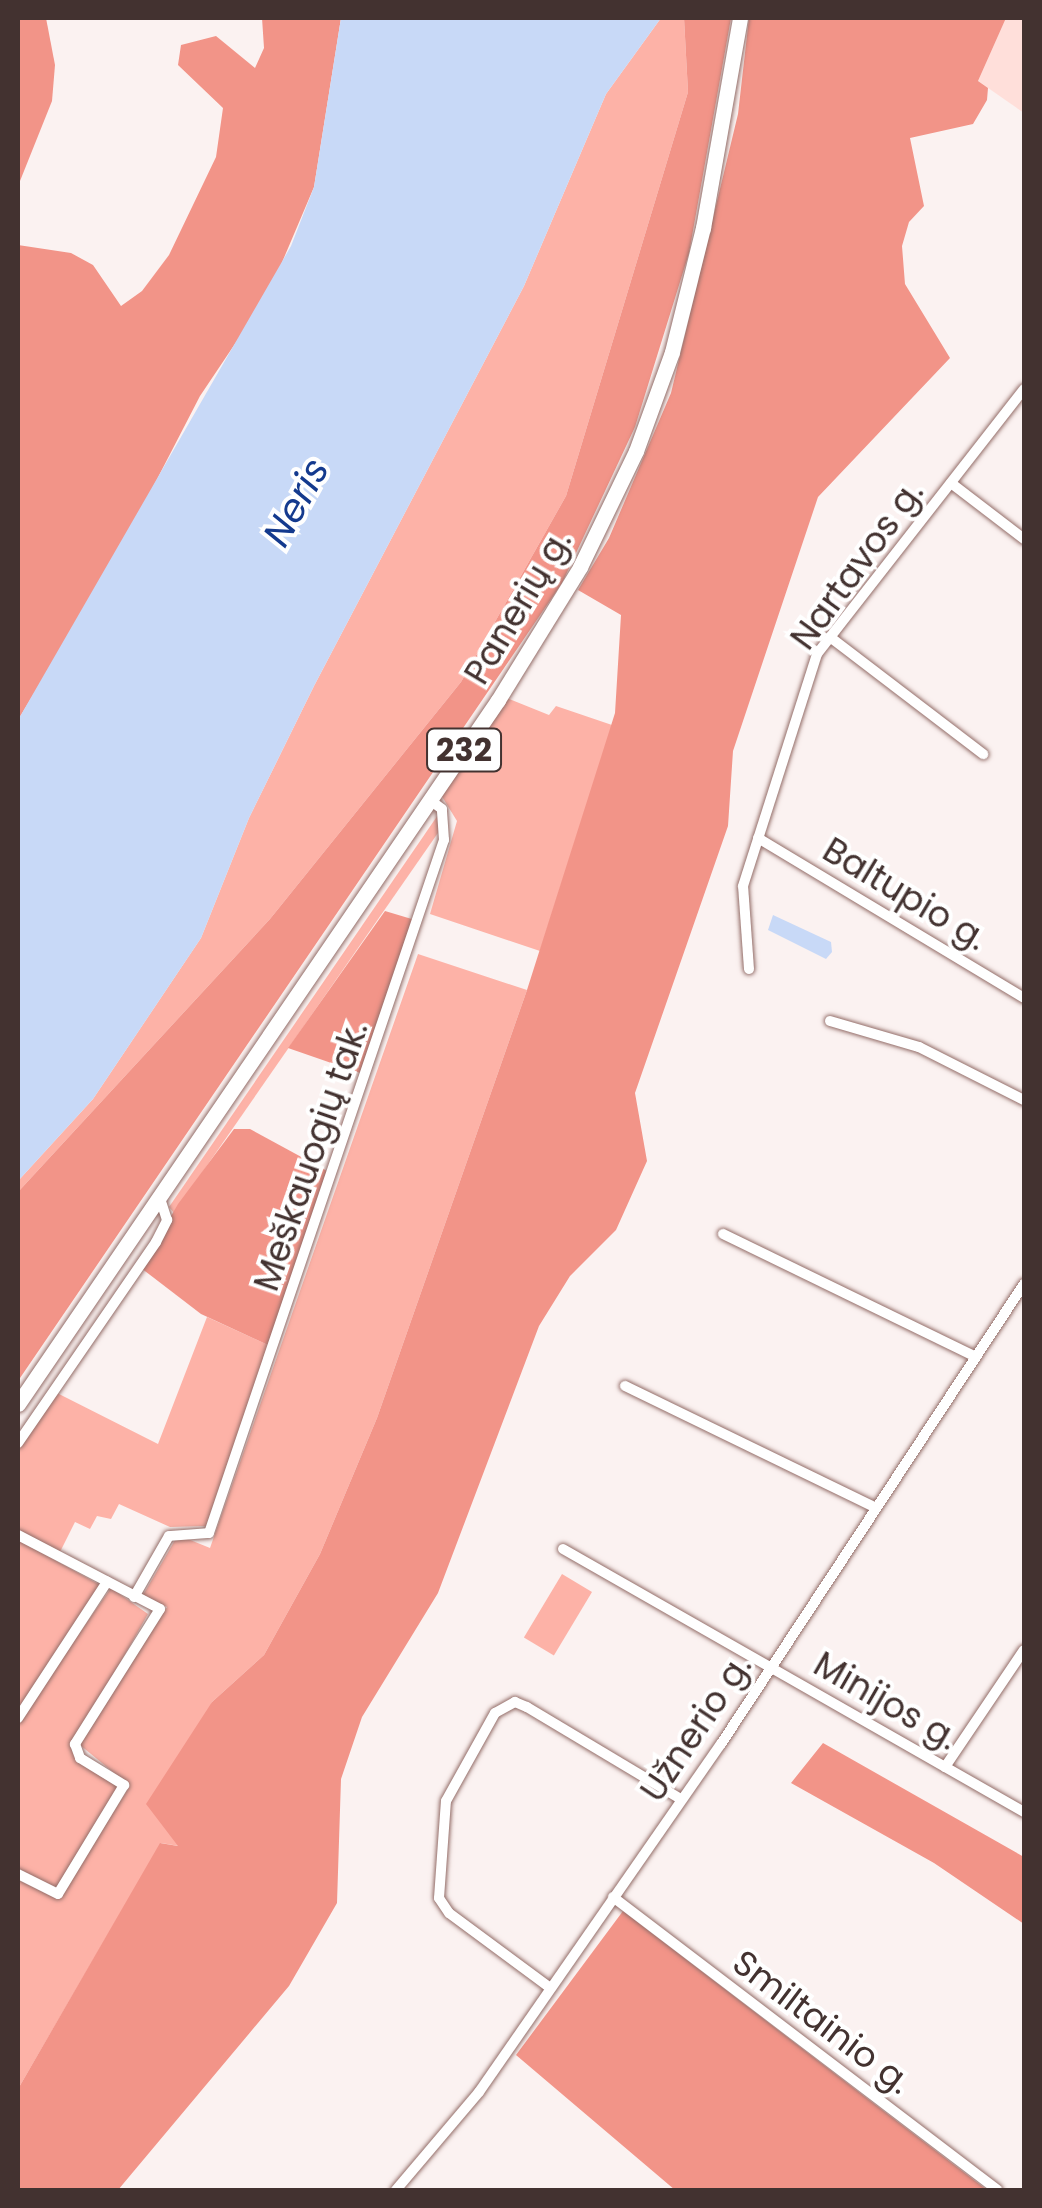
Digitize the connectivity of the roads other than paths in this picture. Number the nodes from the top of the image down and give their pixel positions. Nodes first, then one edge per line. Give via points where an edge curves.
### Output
1 (740, 18) edge
2 (1024, 389) edge
3 (951, 483) junction
4 (1024, 539) edge
5 (830, 637) junction
6 (983, 754) dead end
7 (430, 800) junction
8 (758, 838) junction
9 (750, 969) dead end
10 (1024, 998) edge
11 (830, 1022) dead end
12 (1024, 1100) edge
13 (160, 1198) junction
14 (723, 1234) dead end
15 (1024, 1284) edge
16 (976, 1356) junction
17 (625, 1386) dead end
18 (18, 1404) edge
19 (18, 1442) edge
20 (876, 1508) junction
21 (18, 1535) edge
22 (564, 1549) dead end
23 (107, 1582) junction
24 (134, 1597) junction
25 (1024, 1650) edge
26 (772, 1666) junction
27 (18, 1718) edge
28 (945, 1767) junction
29 (681, 1799) junction
30 (1024, 1812) edge
31 (18, 1874) edge
32 (613, 1897) junction
33 (549, 1987) junction
34 (396, 2190) edge
35 (997, 2190) edge

1 - 7 main road, Panerių g. / 232 via 703,228 659,394 580,566
2 - 3 street, Nartavos g.
3 - 4 street
3 - 5 street, Nartavos g.
5 - 6 street
5 - 8 street, Nartavos g. via 818,654
7 - 13 main road, Panerių g. / 232
7 - 24 street, Meškauogių tak. via 442,809 444,840 209,1533 169,1536
8 - 9 street, Nartavos g. via 743,886
8 - 10 street, Baltupio g.
11 - 12 street via 918,1047
13 - 18 main road, Panerių g. / 232
13 - 19 street via 166,1220 156,1242
14 - 16 street
15 - 16 street, Užnerio g.
16 - 20 street, Užnerio g.
17 - 20 street
20 - 26 street, Užnerio g.
21 - 23 street
22 - 26 street, Minijos g.
23 - 24 street
23 - 27 street
24 - 31 street via 160,1609 76,1739 80,1758 124,1785 58,1894
25 - 28 street
26 - 28 street, Minijos g.
26 - 29 street, Užnerio g.
28 - 30 street, Minijos g.
29 - 32 street, Užnerio g.
29 - 33 street via 527,1708 514,1702 495,1713 446,1800 439,1898 449,1914
32 - 33 street, Užnerio g.
32 - 35 street, Smiltainio g.
33 - 34 street, Užnerio g. via 479,2092

